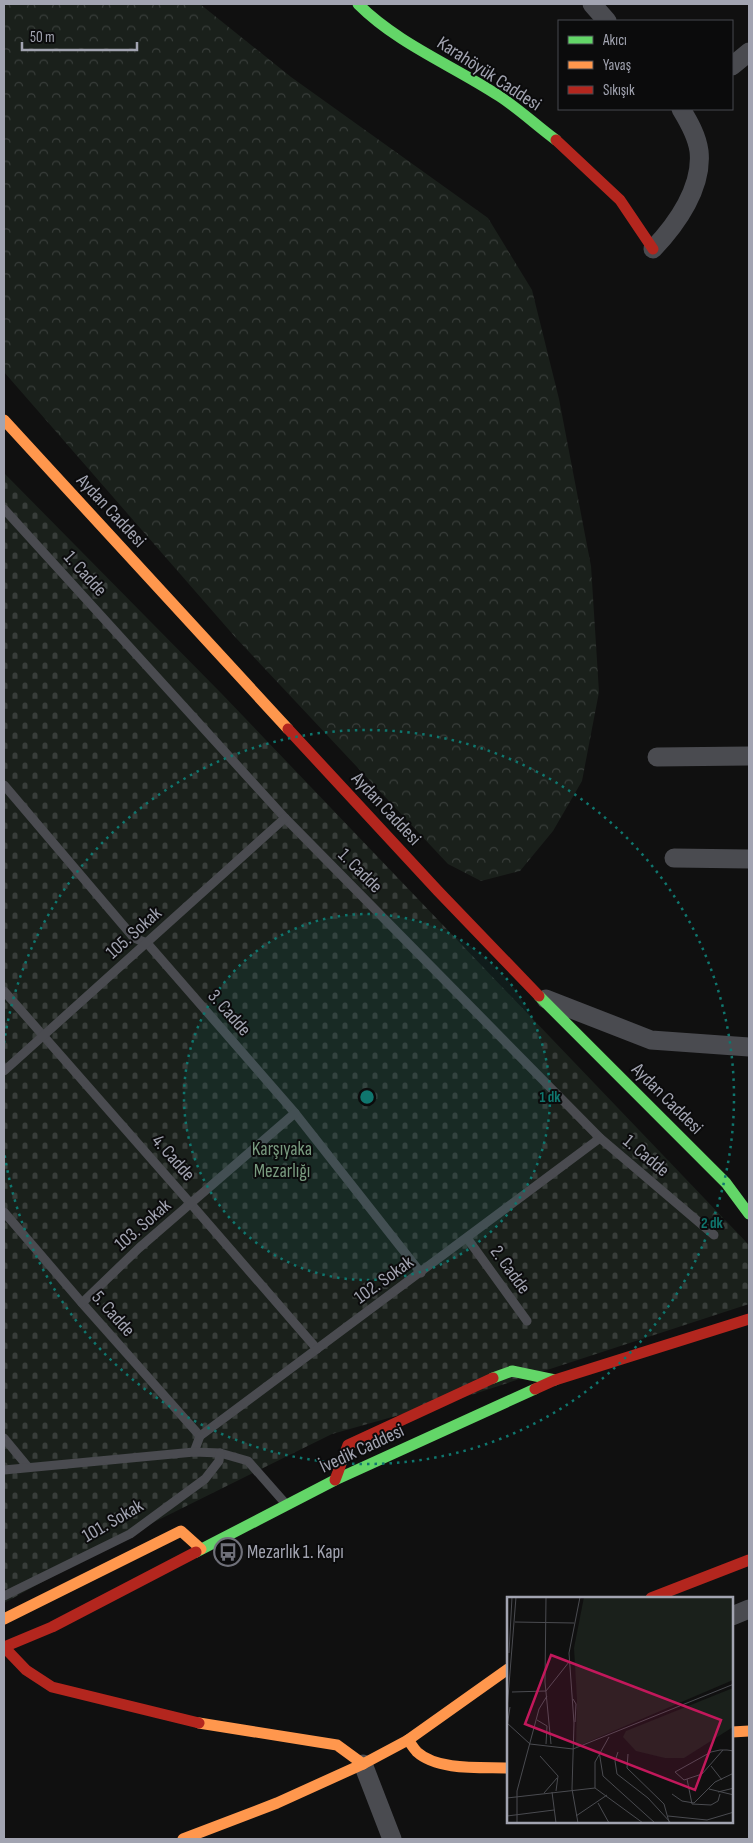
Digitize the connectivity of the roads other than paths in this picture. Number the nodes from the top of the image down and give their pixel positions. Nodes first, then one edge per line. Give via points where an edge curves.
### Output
1 (358, 4) edge
2 (592, 4) edge
3 (606, 20) edge
4 (749, 52) edge
5 (733, 65) edge
6 (682, 110) edge
7 (654, 249) joint
8 (4, 420) edge
9 (4, 509) edge
10 (749, 756) edge
11 (658, 757) dead end
12 (5, 788) edge
13 (285, 818) junction
14 (674, 858) dead end
15 (749, 858) edge
16 (147, 943) junction
17 (4, 990) edge
18 (539, 996) junction
19 (44, 1036) junction
20 (746, 1046) edge
21 (4, 1071) edge
22 (294, 1113) junction
23 (600, 1138) junction
24 (192, 1204) junction
25 (4, 1212) edge
26 (749, 1214) edge
27 (714, 1235) dead end
28 (467, 1238) junction
29 (421, 1273) junction
30 (82, 1303) junction
31 (749, 1319) edge
32 (527, 1321) dead end
33 (316, 1349) junction
34 (556, 1380) junction
35 (200, 1436) junction
36 (4, 1438) edge
37 (194, 1452) junction
38 (220, 1453) junction
39 (28, 1467) junction
40 (4, 1470) edge
41 (335, 1480) junction
42 (287, 1505) junction
43 (201, 1549) junction
44 (749, 1560) edge
45 (4, 1596) edge
46 (654, 1597) edge
47 (749, 1609) edge
48 (46, 1614) junction
49 (733, 1616) edge
50 (4, 1619) edge
51 (4, 1647) edge
52 (507, 1670) edge
53 (749, 1731) edge
54 (733, 1732) edge
55 (408, 1740) junction
56 (363, 1764) junction
57 (507, 1768) edge
58 (183, 1839) edge
59 (392, 1839) edge

1 - 7 street, Karahöyük Caddesi via 371,17 422,52 499,96 562,145 620,200
2 - 3 street
4 - 5 street
6 - 7 street via 694,133 700,161 692,194
8 - 18 street, Aydan Caddesi
9 - 13 lane, 1. Cadde
10 - 11 street
12 - 16 lane, 3. Cadde via 134,938
13 - 16 lane, 105. Sokak
13 - 23 lane, 1. Cadde
14 - 15 street
16 - 19 lane, 105. Sokak
16 - 22 lane, 3. Cadde
17 - 19 lane, 4. Cadde
18 - 20 street via 651,1040
18 - 26 street, Aydan Caddesi via 726,1183
19 - 21 lane, 105. Sokak
19 - 24 lane, 4. Cadde
22 - 24 lane, 103. Sokak
22 - 29 lane, 3. Cadde
23 - 27 lane, 1. Cadde
23 - 28 lane, 102. Sokak
24 - 30 lane, 103. Sokak via 139,1248
24 - 33 lane, 4. Cadde
25 - 30 lane, 5. Cadde
28 - 29 lane, 102. Sokak
28 - 32 lane, 2. Cadde
29 - 33 lane, 102. Sokak
30 - 35 lane, 5. Cadde
31 - 34 street, İvedik Caddesi
33 - 35 lane, 102. Sokak
34 - 41 street, İvedik Caddesi
34 - 41 street via 512,1372 493,1378 348,1446
35 - 37 lane
36 - 39 lane
37 - 38 lane
37 - 39 lane
38 - 42 lane via 248,1460
38 - 45 lane, 101. Sokak via 219,1461 205,1479 130,1534
39 - 40 lane
41 - 42 street, İvedik Caddesi
42 - 43 street, İvedik Caddesi
43 - 48 street, İvedik Caddesi
43 - 48 street via 182,1531
44 - 46 street
47 - 49 street
48 - 50 street
48 - 51 street, İvedik Caddesi
51 - 56 street via 16,1663 34,1678 52,1687 190,1722 337,1745
52 - 55 street
53 - 54 street
55 - 56 street
55 - 57 street via 418,1753 434,1761 459,1766
56 - 58 street via 277,1803
56 - 59 street

